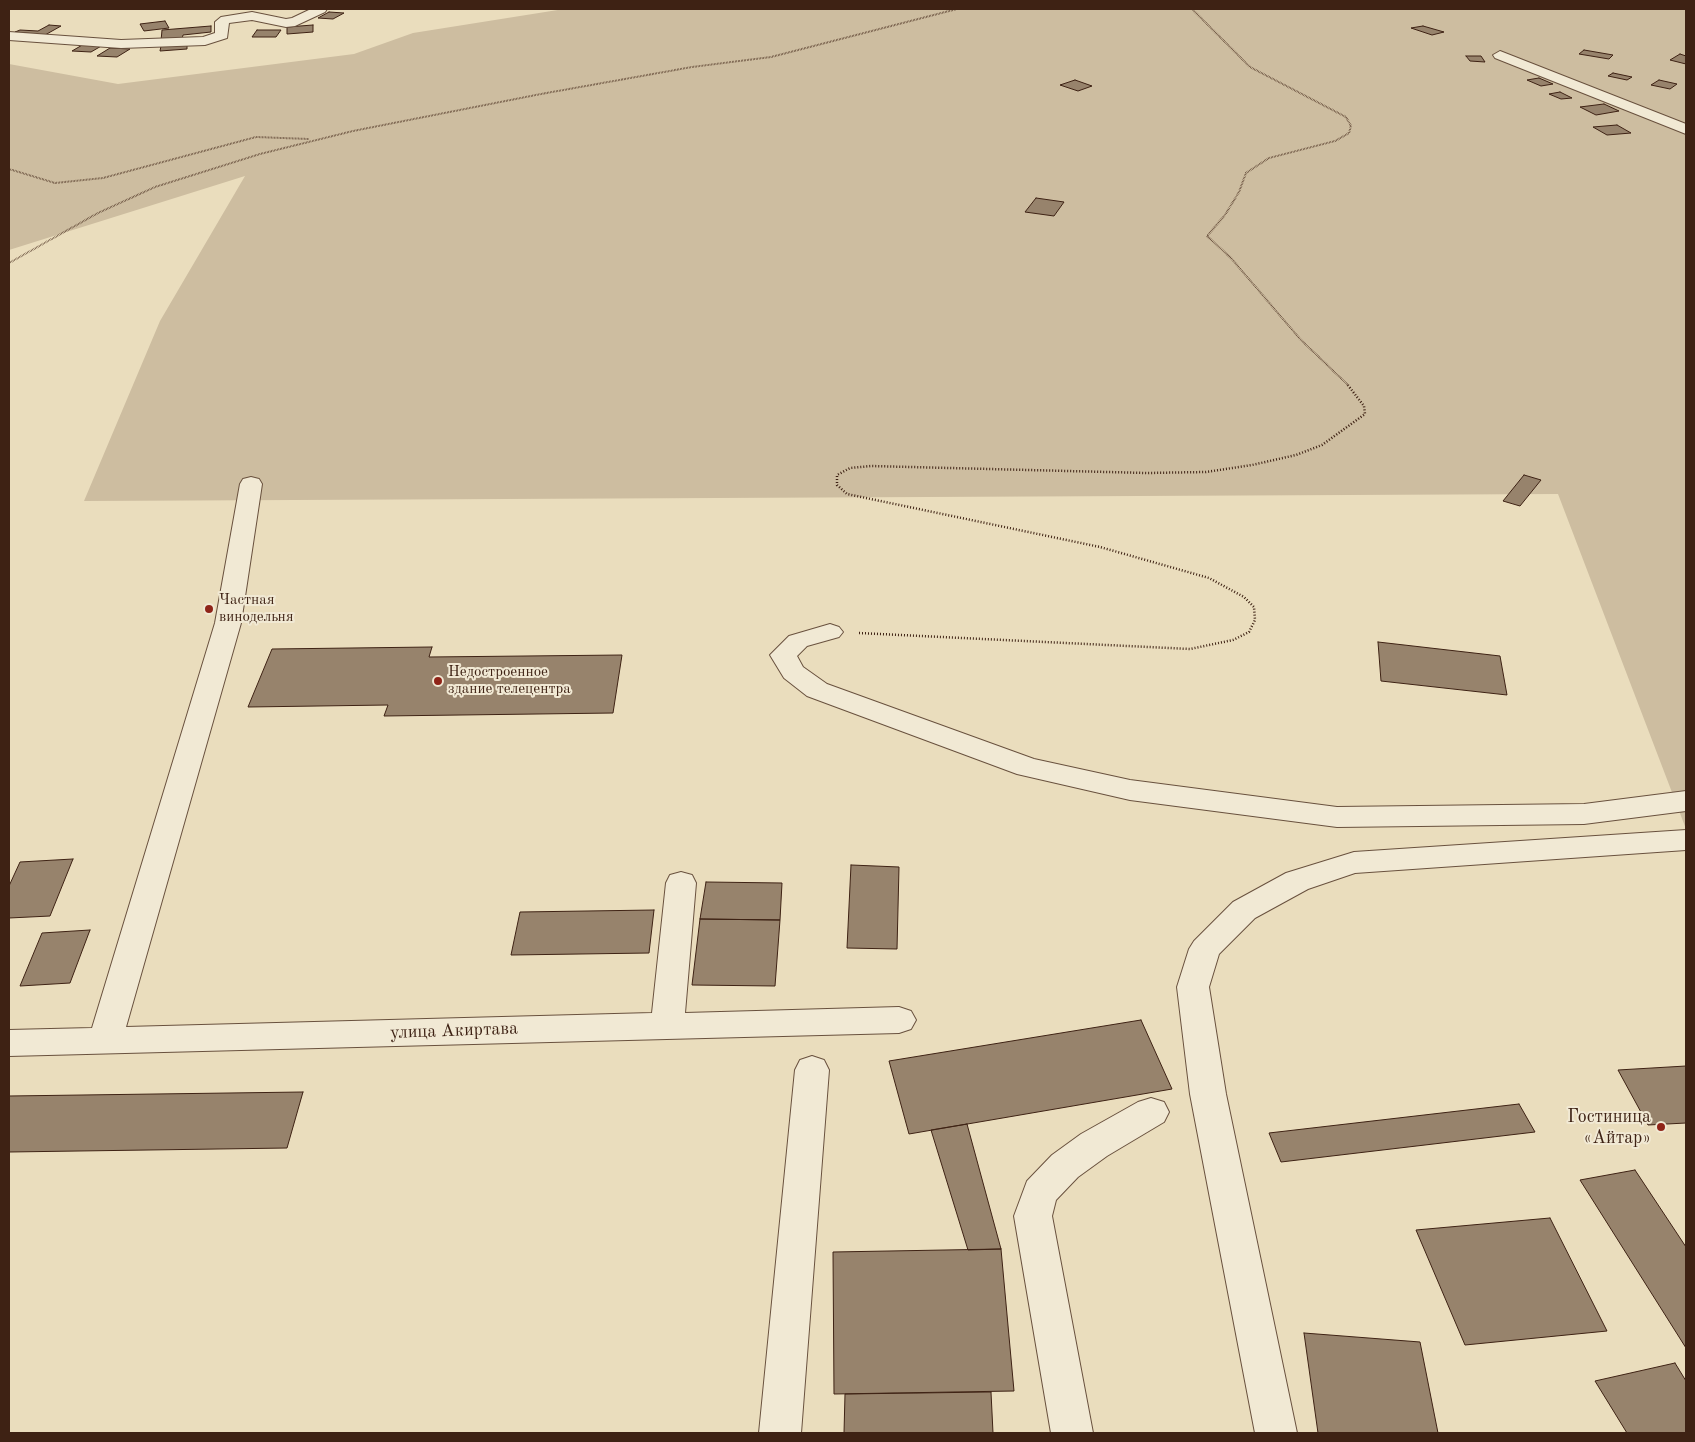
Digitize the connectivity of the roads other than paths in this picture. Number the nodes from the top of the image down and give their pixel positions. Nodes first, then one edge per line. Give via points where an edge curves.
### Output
1 (320, 9) edge
2 (9, 36) edge
3 (1500, 54) dead end
4 (1686, 129) edge
5 (251, 484) dead end
6 (830, 632) road end
7 (1686, 801) edge
8 (1686, 840) edge
9 (681, 883) dead end
10 (899, 1020) dead end
11 (667, 1026) junction
12 (105, 1041) junction
13 (9, 1043) edge
14 (812, 1070) dead end
15 (1151, 1112) dead end
16 (780, 1433) edge
17 (1072, 1433) edge
18 (1276, 1433) edge

1 - 2 street via 295,22 252,16 226,20 222,22 222,35 204,41 121,44
3 - 4 street
5 - 12 street via 228,623
6 - 7 street via 798,641 783,655 793,672 817,690 1027,767 1130,790 1337,817 1584,814
8 - 18 street via 1354,863 1297,881 1244,910 1205,949 1193,987 1208,1094
9 - 11 street
10 - 11 street, улица Акиртава
11 - 12 street, улица Акиртава
12 - 13 street, улица Акиртава
14 - 16 street
15 - 17 street via 1065,1166 1040,1192 1032,1216

